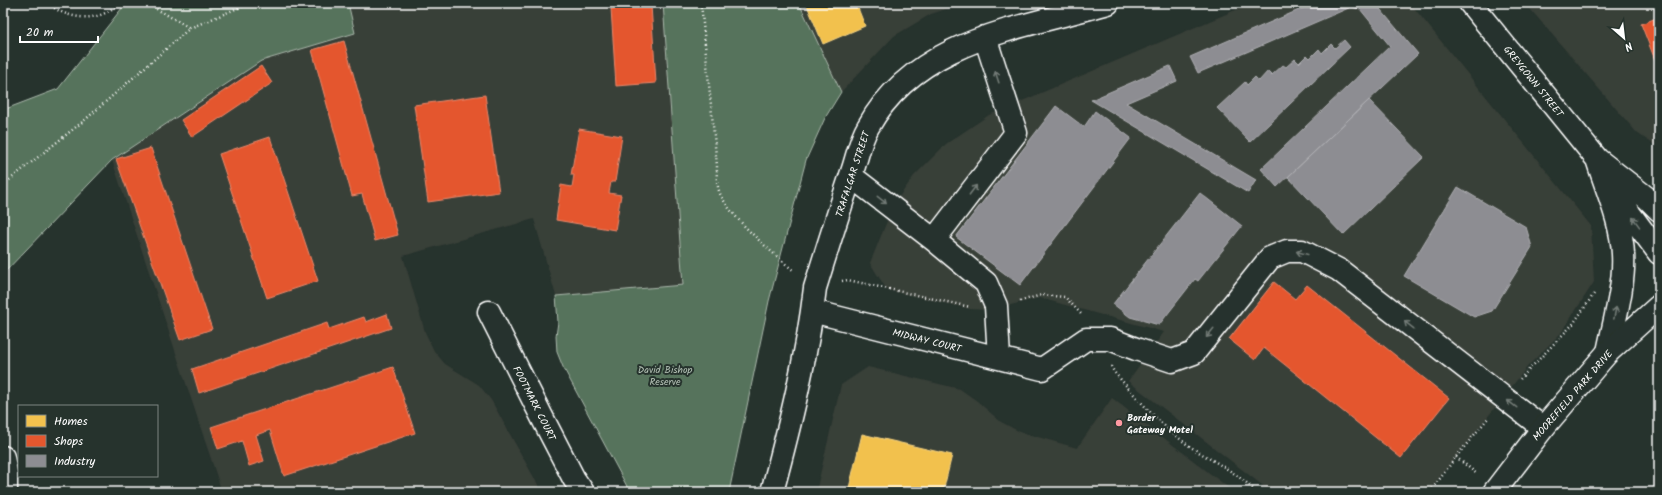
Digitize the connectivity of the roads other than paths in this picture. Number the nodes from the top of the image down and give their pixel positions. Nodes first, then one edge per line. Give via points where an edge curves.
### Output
1 (1108, 3) edge
2 (1470, 3) edge
3 (984, 37) junction
4 (1598, 159) junction
5 (851, 176) junction
6 (1659, 189) edge
7 (1659, 210) edge
8 (934, 240) junction
9 (1659, 253) edge
10 (1659, 306) edge
11 (812, 311) junction
12 (489, 312) dead end
13 (1608, 352) junction
14 (999, 358) junction
15 (1543, 428) junction
16 (3, 457) edge
17 (6, 492) edge
18 (583, 492) edge
19 (772, 492) edge
20 (1494, 492) edge

1 - 3 street, TRAFALGAR STREET
2 - 4 street, GREYGOWN STREET
3 - 5 street, TRAFALGAR STREET via 941,56 914,72 885,101 867,128
8 -> 3 street via 1016,133
4 - 6 street, GREYGOWN STREET
4 - 7 street, GREYGOWN STREET
9 -> 4 street via 1630,214
13 -> 4 street, GREYGOWN STREET via 1622,276 1623,255 1621,235
5 -> 8 street
5 - 11 street, TRAFALGAR STREET via 815,288
8 - 14 street via 986,283 996,306
10 - 13 street, MOOREFIELD PARK DRIVE
11 - 14 street, MIDWAY COURT
11 - 19 street, TRAFALGAR STREET via 794,407
12 - 18 street, FOOTMARK COURT
13 - 15 street, MOOREFIELD PARK DRIVE
15 -> 14 street, MIDWAY COURT via 1339,270 1302,251 1287,251 1270,258 1194,353 1172,361 1110,339 1086,339 1042,368
15 - 20 street, MOOREFIELD PARK DRIVE
16 - 17 street

